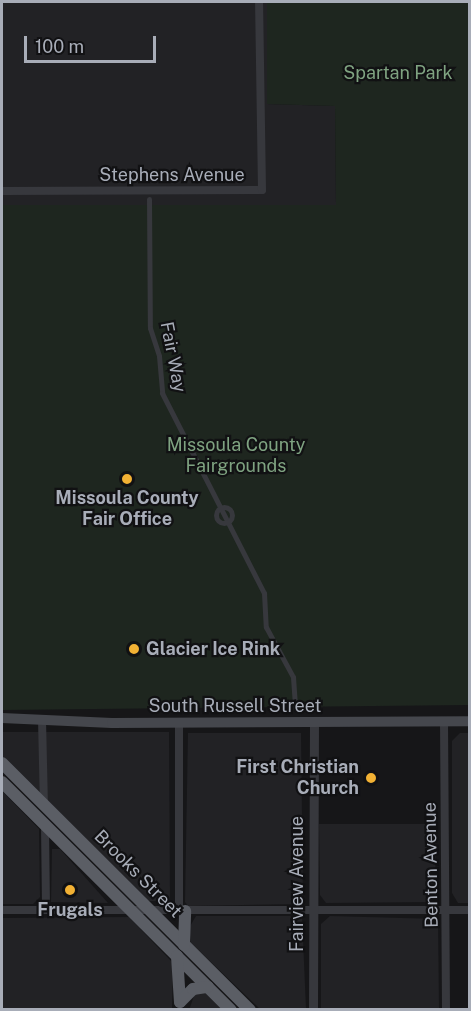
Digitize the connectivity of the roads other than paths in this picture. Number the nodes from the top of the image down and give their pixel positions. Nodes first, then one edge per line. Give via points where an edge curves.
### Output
1 (260, 2) edge
2 (2, 191) edge
3 (149, 199) dead end
4 (295, 708) dead end
5 (2, 718) edge
6 (42, 720) junction
7 (444, 721) junction
8 (470, 721) edge
9 (179, 722) junction
10 (314, 722) junction
11 (2, 763) edge
12 (2, 782) edge
13 (44, 807) junction
14 (45, 825) junction
15 (448, 909) junction
16 (2, 910) edge
17 (46, 910) junction
18 (128, 910) junction
19 (146, 910) junction
20 (182, 910) junction
21 (470, 910) edge
22 (313, 912) junction
23 (180, 951) junction
24 (208, 987) junction
25 (180, 1006) edge
26 (231, 1010) edge
27 (250, 1010) edge
28 (313, 1010) edge
29 (446, 1010) edge

1 - 2 street, Stephens Avenue via 262,190
3 - 4 street, Fair Way via 150,328 159,356 160,386 264,593 266,627 293,677
5 - 6 main road, South Russell Street
6 - 9 main road, South Russell Street
6 - 13 street
7 - 8 main road, South Russell Street
7 - 10 main road, South Russell Street
7 - 15 street, Benton Avenue
9 - 10 main road, South Russell Street
9 - 20 street
10 - 22 street, Fairview Avenue
11 - 13 highway, Brooks Street
12 - 14 highway, Brooks Street
13 - 19 highway, Brooks Street
14 - 17 street
14 - 18 highway, Brooks Street
15 - 21 street
15 - 22 street
15 - 29 street, Benton Avenue
16 - 17 street
17 - 18 street
18 - 19 street
18 - 23 highway, Brooks Street
19 - 20 street
19 - 23 highway, Brooks Street
20 - 22 street
20 - 23 highway
22 - 28 street, Fairview Avenue
23 - 24 highway, Brooks Street
23 - 25 highway
23 - 27 highway, Brooks Street
24 - 25 highway via 193,988
24 - 26 highway, Brooks Street

